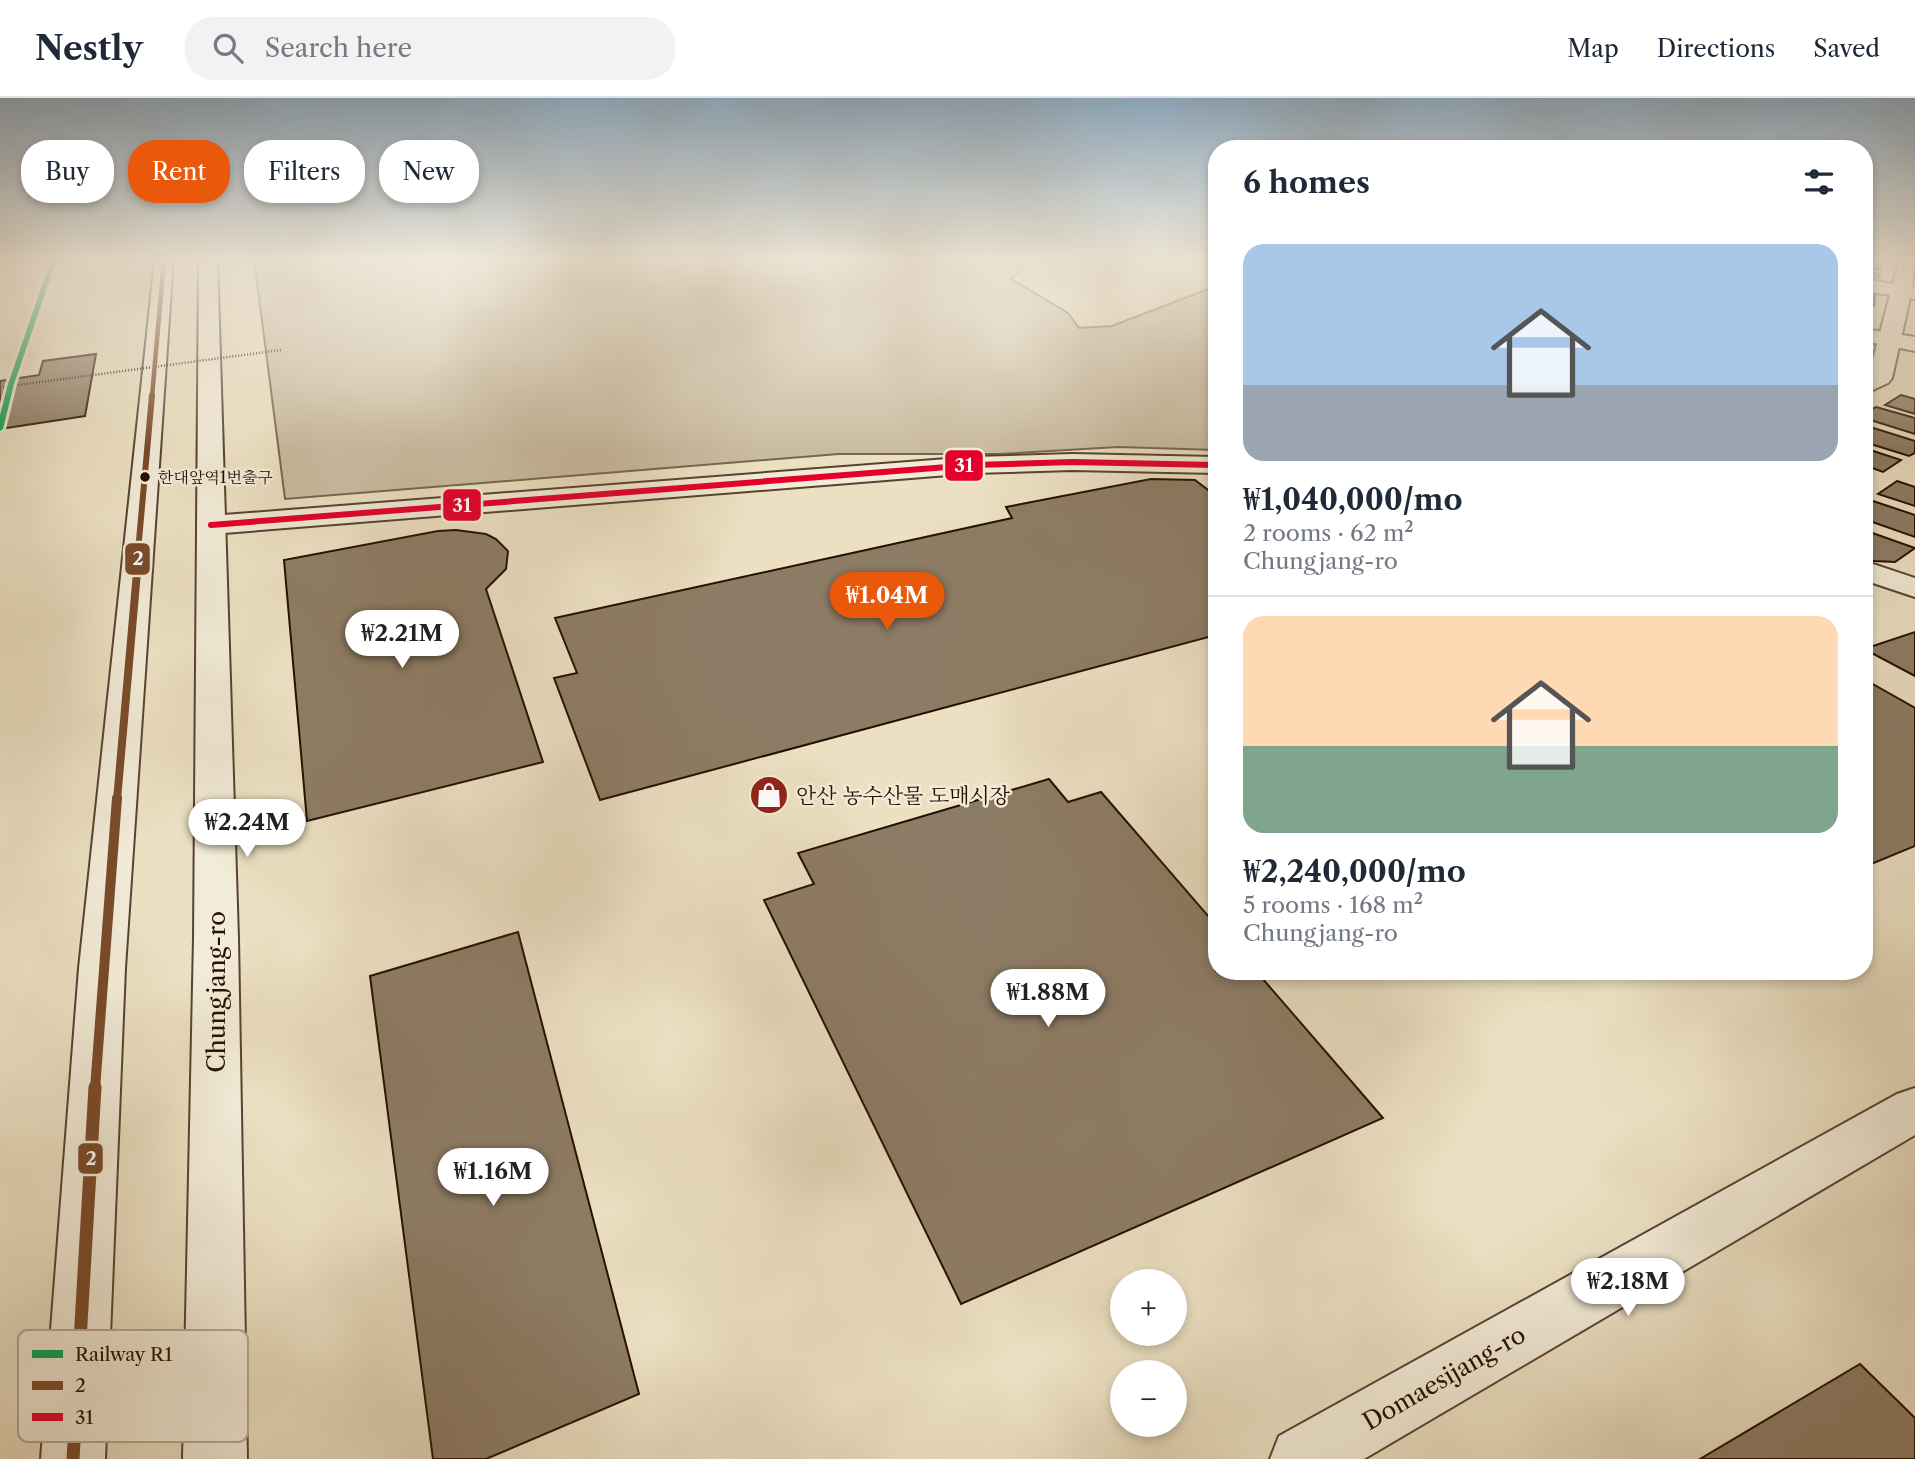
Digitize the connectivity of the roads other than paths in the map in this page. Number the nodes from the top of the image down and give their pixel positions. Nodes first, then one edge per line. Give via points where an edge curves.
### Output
1 (158, 323) edge
2 (209, 323) edge
3 (1896, 323) edge
4 (1873, 336) edge
5 (1889, 339) junction
6 (1915, 344) edge
7 (1873, 381) edge
8 (1208, 465) edge
9 (211, 525) junction
10 (1873, 573) edge
11 (1913, 586) edge
12 (1915, 1109) edge
13 (81, 1330) edge
14 (215, 1330) edge
15 (1302, 1459) edge

1 - 13 street via 102,968
2 - 9 street, Chungjang-ro
3 - 5 street
4 - 5 street
5 - 6 street
5 - 7 street via 1880,377
8 - 9 street via 973,465
9 - 14 street, Chungjang-ro
10 - 11 street
12 - 15 street, Domaesijang-ro

